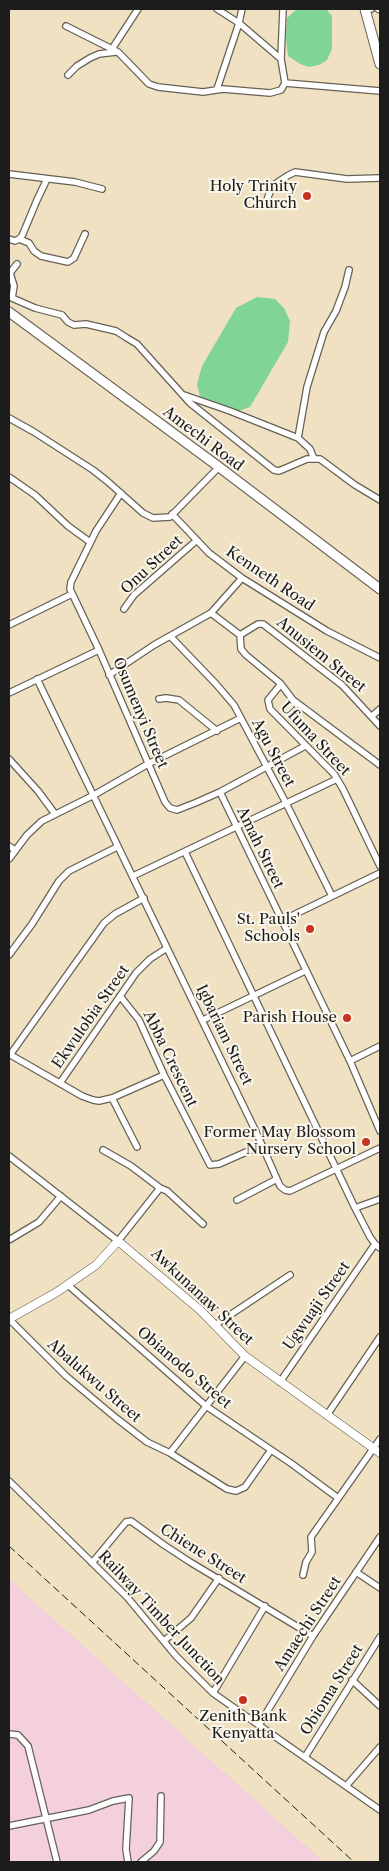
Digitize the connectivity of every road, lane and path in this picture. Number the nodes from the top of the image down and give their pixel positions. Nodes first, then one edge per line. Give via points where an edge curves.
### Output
1 (138, 9) edge
2 (217, 9) edge
3 (242, 9) edge
4 (283, 9) edge
5 (365, 9) edge
6 (371, 9) edge
7 (239, 24) junction
8 (66, 26) dead end
9 (380, 45) edge
10 (112, 49) junction
11 (118, 52) junction
12 (281, 59) junction
13 (380, 64) edge
14 (68, 75) dead end
15 (285, 83) junction
16 (217, 89) junction
17 (380, 91) edge
18 (9, 174) edge
19 (380, 178) edge
20 (47, 180) junction
21 (102, 189) dead end
22 (267, 200) dead end
23 (85, 234) dead end
24 (9, 239) edge
25 (20, 239) junction
26 (17, 264) dead end
27 (349, 270) dead end
28 (9, 312) edge
29 (183, 395) junction
30 (9, 418) edge
31 (298, 438) junction
32 (314, 459) junction
33 (220, 467) junction
34 (9, 477) edge
35 (121, 493) junction
36 (380, 500) edge
37 (172, 514) junction
38 (197, 540) junction
39 (90, 542) junction
40 (242, 578) junction
41 (380, 589) edge
42 (72, 594) junction
43 (124, 609) dead end
44 (211, 613) junction
45 (9, 623) edge
46 (240, 635) junction
47 (170, 636) junction
48 (99, 650) junction
49 (380, 658) edge
50 (109, 675) junction
51 (37, 679) junction
52 (281, 684) junction
53 (9, 693) edge
54 (159, 699) dead end
55 (380, 709) edge
56 (372, 716) junction
57 (241, 718) junction
58 (380, 726) edge
59 (217, 731) junction
60 (305, 746) junction
61 (9, 759) edge
62 (148, 764) junction
63 (380, 765) edge
64 (266, 767) junction
65 (337, 778) junction
66 (220, 792) junction
67 (94, 795) junction
68 (286, 803) junction
69 (55, 814) junction
70 (236, 827) junction
71 (9, 846) edge
72 (117, 847) junction
73 (15, 850) junction
74 (185, 852) junction
75 (9, 859) edge
76 (380, 866) edge
77 (380, 873) edge
78 (132, 876) junction
79 (332, 896) junction
80 (144, 898) junction
81 (281, 921) junction
82 (167, 948) junction
83 (9, 955) edge
84 (305, 970) junction
85 (120, 996) junction
86 (253, 996) junction
87 (203, 1020) junction
88 (380, 1046) edge
89 (9, 1054) edge
90 (350, 1060) junction
91 (164, 1075) junction
92 (60, 1083) junction
93 (112, 1098) junction
94 (380, 1130) edge
95 (262, 1145) junction
96 (137, 1147) dead end
97 (380, 1148) edge
98 (103, 1150) dead end
99 (9, 1156) edge
100 (336, 1169) junction
101 (277, 1179) junction
102 (160, 1188) junction
103 (61, 1196) junction
104 (380, 1199) edge
105 (238, 1200) dead end
106 (355, 1208) junction
107 (203, 1224) dead end
108 (9, 1240) edge
109 (118, 1241) junction
110 (378, 1246) edge
111 (290, 1275) dead end
112 (68, 1285) junction
113 (9, 1319) edge
114 (215, 1325) junction
115 (380, 1337) edge
116 (245, 1356) junction
117 (280, 1382) junction
118 (206, 1406) junction
119 (327, 1415) junction
120 (380, 1438) edge
121 (271, 1450) junction
122 (377, 1451) edge
123 (170, 1453) junction
124 (9, 1481) edge
125 (338, 1498) junction
126 (380, 1537) edge
127 (92, 1562) junction
128 (356, 1572) junction
129 (303, 1575) dead end
130 (219, 1578) junction
131 (380, 1588) edge
132 (264, 1606) junction
133 (313, 1636) junction
134 (380, 1639) edge
135 (164, 1641) junction
136 (352, 1680) junction
137 (212, 1692) junction
138 (380, 1706) edge
139 (259, 1726) junction
140 (9, 1734) edge
141 (380, 1747) edge
142 (305, 1757) junction
143 (347, 1785) junction
144 (160, 1796) dead end
145 (380, 1810) edge
146 (45, 1820) junction
147 (9, 1826) edge
148 (56, 1862) edge
149 (128, 1862) edge
150 (141, 1862) edge

1 - 10 street
2 - 7 street
3 - 7 street
4 - 12 street
5 - 13 main road
6 - 9 main road
7 - 12 street
7 - 16 street
8 - 10 street
10 - 11 street
11 - 14 street via 90,58
11 - 16 street via 149,84 203,92
12 - 15 street
15 - 16 street via 281,90 270,93
15 - 17 street
18 - 20 street
19 - 22 street via 347,179 295,172 272,186
20 - 21 street via 75,182
20 - 25 street
23 - 25 street via 74,258 68,262 41,256
24 - 25 street
26 - 29 street via 10,273 14,286 12,298 62,315 74,325 86,324 116,331 136,344
27 - 31 street via 336,311 324,332 307,387
28 - 33 main road, Amechi Road
29 - 31 street
29 - 32 street via 274,470
30 - 35 street via 93,470
31 - 32 street via 310,449
32 - 36 street via 325,462
33 - 37 street
33 - 41 main road, Amechi Road
34 - 39 street
35 - 37 street via 149,516 163,518
35 - 39 street
37 - 38 street, Kenneth Road
38 - 40 street, Kenneth Road
38 - 43 street, Onu Street via 132,597
39 - 42 street via 71,582
40 - 44 street
40 - 49 street, Kenneth Road via 318,626
42 - 45 street
42 - 48 street, Osumenyi Street
44 - 46 street
44 - 47 street
46 - 52 street via 241,649 246,655
46 - 56 street, Anusiem Street via 263,624 332,676
47 - 50 street
47 - 57 street, Agu Street via 216,684
48 - 50 street, Osumenyi Street
48 - 51 street
50 - 62 street, Osumenyi Street
51 - 53 street
51 - 67 street, Igbariam Street
52 - 60 street, Ufuma Street via 270,697 268,707
52 - 63 street via 293,700
54 - 59 street via 179,700
55 - 56 street
56 - 58 street, Anusiem Street
57 - 59 street
57 - 64 street, Agu Street
59 - 62 street
60 - 64 street, Osumenyi Street
60 - 65 street, Ufuma Street
61 - 69 street
62 - 66 street, Osumenyi Street via 165,802 174,810
62 - 67 street
64 - 66 street, Osumenyi Street
64 - 68 street, Agu Street
65 - 68 street
65 - 76 street, Ufuma Street
66 - 70 street, Amah Street
67 - 69 street
67 - 72 street, Igbariam Street
68 - 70 street
68 - 79 street, Agu Street
69 - 73 street via 34,828
70 - 74 street
70 - 81 street, Amah Street
71 - 73 street
72 - 78 street, Igbariam Street
72 - 83 street via 68,871
73 - 75 street
74 - 78 street
74 - 86 street
77 - 79 street
78 - 80 street, Igbariam Street
79 - 81 street
80 - 82 street, Igbariam Street
80 - 89 street via 104,923
81 - 84 street, Amah Street
82 - 85 street, Ekwulobia Street via 143,966
82 - 87 street, Igbariam Street
84 - 86 street
84 - 90 street, Amah Street
85 - 91 street, Abba Crescent via 139,1020
85 - 92 street, Ekwulobia Street
86 - 87 street
86 - 100 street
87 - 95 street, Igbariam Street
88 - 90 street
89 - 92 street
90 - 94 street, Amah Street
91 - 93 street
91 - 95 street, Abba Crescent via 210,1165
92 - 93 street via 87,1098 99,1101
93 - 96 street
95 - 101 street, Igbariam Street
97 - 100 street
98 - 102 street
99 - 103 street, Awkunanaw Street
100 - 101 street via 290,1191 280,1186
100 - 106 street
101 - 105 street
102 - 107 street
102 - 109 street
103 - 108 street via 39,1222
103 - 109 street, Awkunanaw Street
104 - 106 street
106 - 110 street
109 - 112 street via 96,1265
109 - 114 street, Awkunanaw Street
110 - 117 street, Ugwuaji Street
111 - 114 street
112 - 113 street
112 - 118 street, Obianodo Street
113 - 123 street, Abalukwu Street via 66,1376 116,1418 147,1442
114 - 116 street, Awkunanaw Street
115 - 119 street
116 - 117 street, Awkunanaw Street
116 - 118 street
117 - 119 street, Awkunanaw Street
118 - 121 street, Obianodo Street
118 - 123 street
119 - 122 street, Awkunanaw Street
120 - 122 street
121 - 123 street, Abalukwu Street via 245,1487 236,1491 227,1489
121 - 125 street, Obianodo Street
122 - 125 street
124 - 127 street, Railway Timber Junction
125 - 129 street via 311,1537 312,1552
126 - 128 street, Amaechi Street
127 - 130 street, Chiene Street via 126,1522 131,1521
127 - 135 street, Railway Timber Junction
128 - 131 street
128 - 133 street, Amaechi Street
130 - 132 street, Chiene Street
130 - 135 street via 191,1618
132 - 133 street, Chiene Street
132 - 137 street
133 - 139 street, Amaechi Street
134 - 136 street, Obioma Street
135 - 137 street, Railway Timber Junction
136 - 138 street
136 - 142 street, Obioma Street
137 - 139 street, Railway Timber Junction
139 - 142 street, Railway Timber Junction
140 - 146 street via 18,1735 28,1746
141 - 143 street
142 - 143 street, Railway Timber Junction
143 - 145 street, Railway Timber Junction
144 - 150 street via 160,1842
146 - 147 street
146 - 148 street
146 - 149 street via 129,1798

